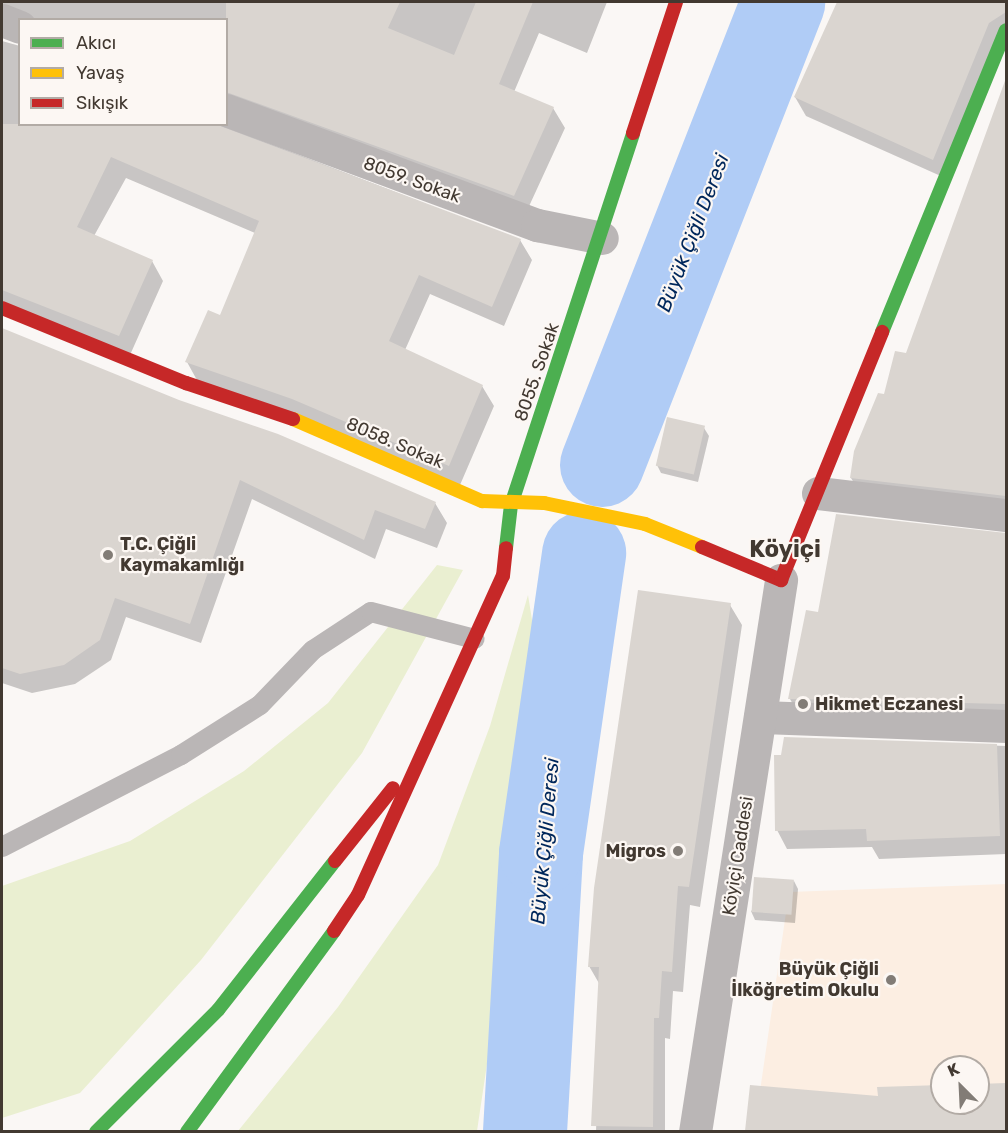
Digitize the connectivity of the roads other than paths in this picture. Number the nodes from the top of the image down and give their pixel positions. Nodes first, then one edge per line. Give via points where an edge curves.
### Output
1 (676, 2) edge
2 (2, 20) edge
3 (18, 26) edge
4 (1006, 30) edge
5 (228, 111) edge
6 (602, 238) junction
7 (2, 308) edge
8 (818, 493) junction
9 (512, 505) junction
10 (1006, 515) edge
11 (781, 580) junction
12 (475, 639) junction
13 (760, 717) junction
14 (1006, 726) edge
15 (424, 749) junction
16 (2, 847) edge
17 (96, 1131) edge
18 (187, 1131) edge
19 (695, 1131) edge

1 - 6 street, 8055. Sokak
2 - 3 street
4 - 8 street
5 - 6 street, 8059. Sokak via 537,225
6 - 9 street, 8055. Sokak
7 - 9 street, 8058. Sokak via 186,383 285,416 482,501
8 - 10 street
8 - 11 street
9 - 11 street, 8058. Sokak via 544,503 645,524
9 - 12 street, 8055. Sokak via 503,576
11 - 13 street, Köyiçi Caddesi
12 - 15 street, 8055. Sokak
12 - 16 lane via 371,612 313,650 260,705 181,755
13 - 14 street
13 - 19 street, Köyiçi Caddesi
15 - 17 street via 218,1010
15 - 18 street via 358,895 291,995

